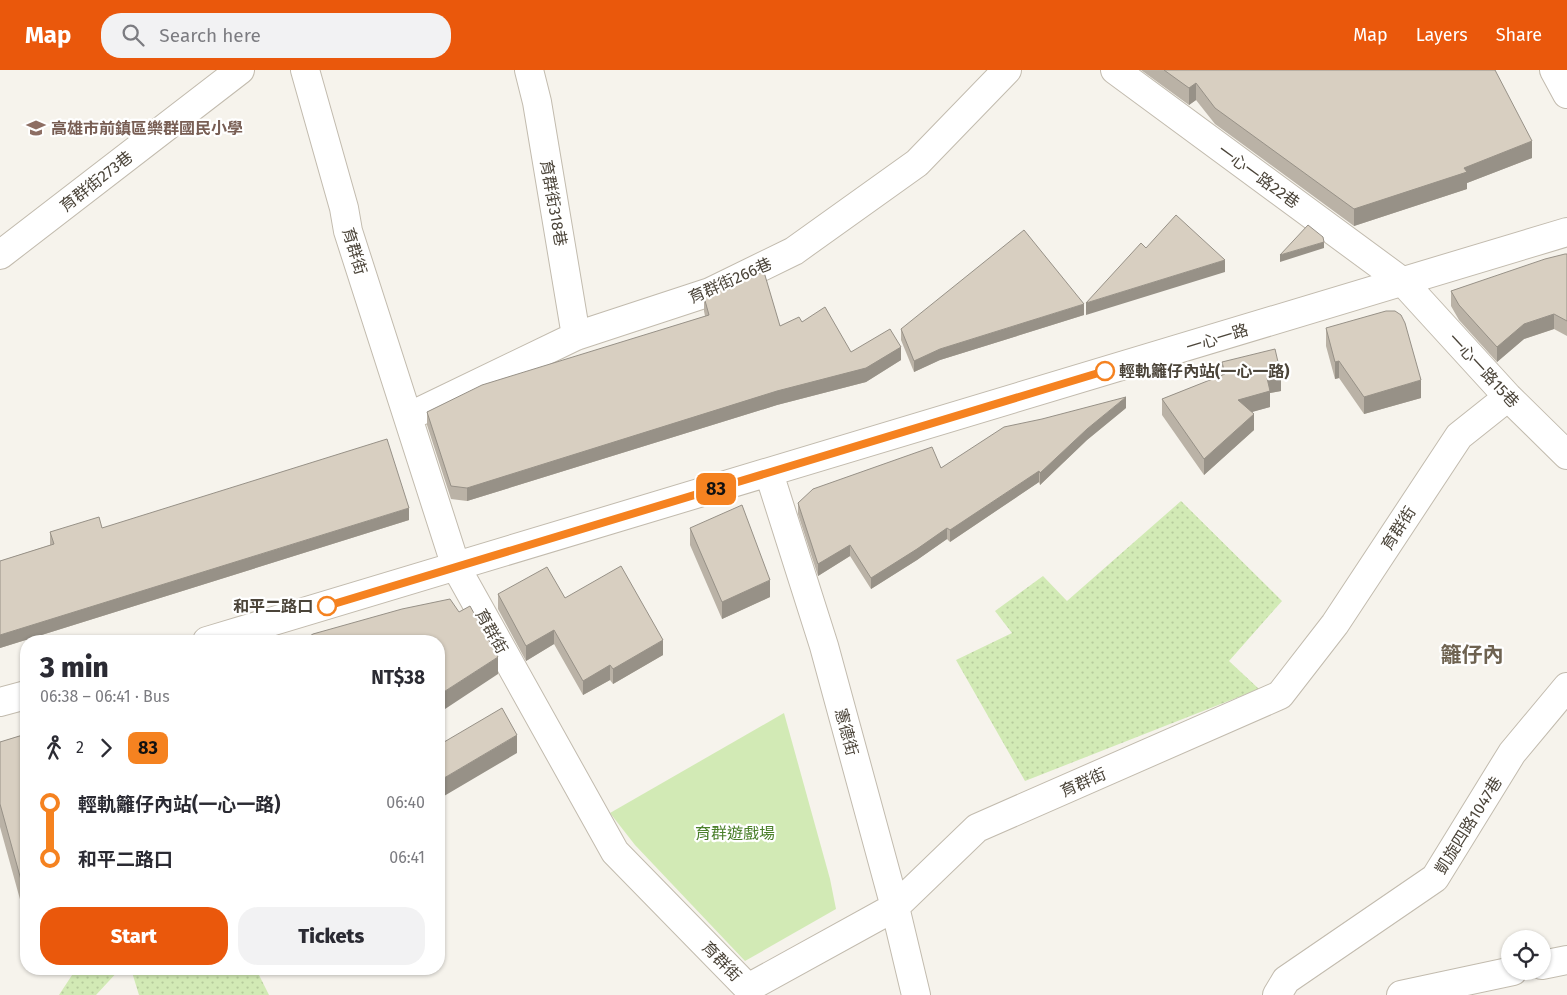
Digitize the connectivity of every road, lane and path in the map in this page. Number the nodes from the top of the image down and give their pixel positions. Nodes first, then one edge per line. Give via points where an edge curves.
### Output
1 (240, 70) edge
2 (305, 70) edge
3 (529, 70) edge
4 (1007, 70) edge
5 (1115, 70) edge
6 (1554, 70) edge
7 (1567, 94) edge
8 (1567, 232) edge
9 (0, 255) edge
10 (1403, 282) junction
11 (576, 336) junction
12 (1508, 397) junction
13 (408, 417) junction
14 (1567, 455) edge
15 (769, 473) junction
16 (456, 567) junction
17 (226, 635) edge
18 (1567, 687) edge
19 (20, 697) edge
20 (0, 702) edge
21 (895, 907) junction
22 (1567, 960) edge
23 (1551, 963) edge
24 (1501, 974) edge
25 (916, 995) edge
26 (1278, 995) edge
27 (1402, 995) edge

1 - 9 street, 育群街273巷
2 - 13 street, 育群街 via 348,231
3 - 11 street, 育群街318巷
4 - 11 street, 育群街266巷 via 917,162 794,251 710,292
5 - 10 street, 一心一路22巷
6 - 7 street
8 - 10 street, 一心一路
10 - 12 street, 一心一路15巷
10 - 15 street, 一心一路
11 - 13 street, 育群街266巷
12 - 14 street, 一心一路15巷
12 - 21 street, 育群街 via 1458,436 1335,624 1280,695 977,828
13 - 16 street, 育群街
15 - 16 street, 一心一路
15 - 21 street, 憲德街 via 824,646
16 - 17 street, 一心一路
16 - 21 street, 育群街 via 615,852 748,988
18 - 26 street, 凱旋四路1047巷 via 1512,753 1435,878 1286,980
19 - 20 street
21 - 25 street, 憲德街
22 - 23 street
24 - 27 street

